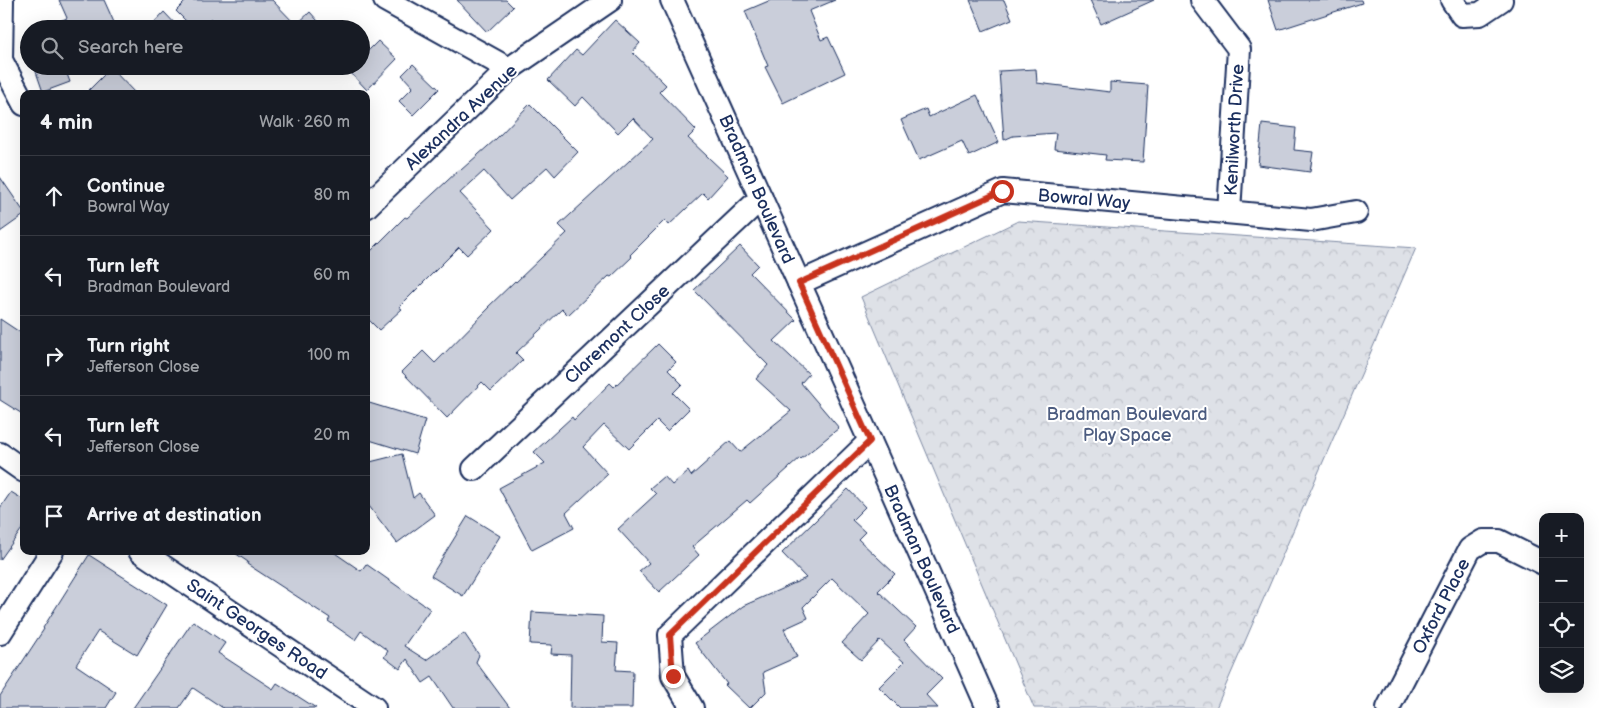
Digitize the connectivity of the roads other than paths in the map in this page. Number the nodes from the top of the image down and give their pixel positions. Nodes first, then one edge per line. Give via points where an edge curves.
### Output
1 (2, 0) edge
2 (385, 0) edge
3 (610, 0) edge
4 (672, 0) edge
5 (1202, 0) edge
6 (1452, 0) edge
7 (1502, 0) edge
8 (509, 69) junction
9 (20, 96) edge
10 (761, 198) junction
11 (370, 203) edge
12 (1229, 212) junction
13 (1356, 212) dead end
14 (799, 283) junction
15 (870, 441) junction
16 (0, 454) edge
17 (20, 467) edge
18 (474, 469) dead end
19 (49, 555) edge
20 (146, 555) edge
21 (1539, 561) edge
22 (0, 633) edge
23 (374, 708) edge
24 (692, 708) edge
25 (988, 708) edge
26 (1388, 708) edge

1 - 9 street via 1,60
2 - 8 street
3 - 8 street, Alexandra Avenue
4 - 10 street, Bradman Boulevard
5 - 12 street, Kenilworth Drive via 1239,49
6 - 7 street via 1462,15 1480,14
8 - 11 street, Alexandra Avenue
10 - 14 street, Bradman Boulevard
10 - 18 street, Claremont Close
12 - 13 street, Bowral Way via 1311,220
12 - 14 street, Bowral Way via 1002,191
14 - 15 street, Bradman Boulevard
15 - 24 street via 670,635 673,676
15 - 25 street, Bradman Boulevard
16 - 17 street
19 - 22 street
20 - 23 street, Saint Georges Road
21 - 26 street, Oxford Place via 1500,541 1483,541 1470,549

